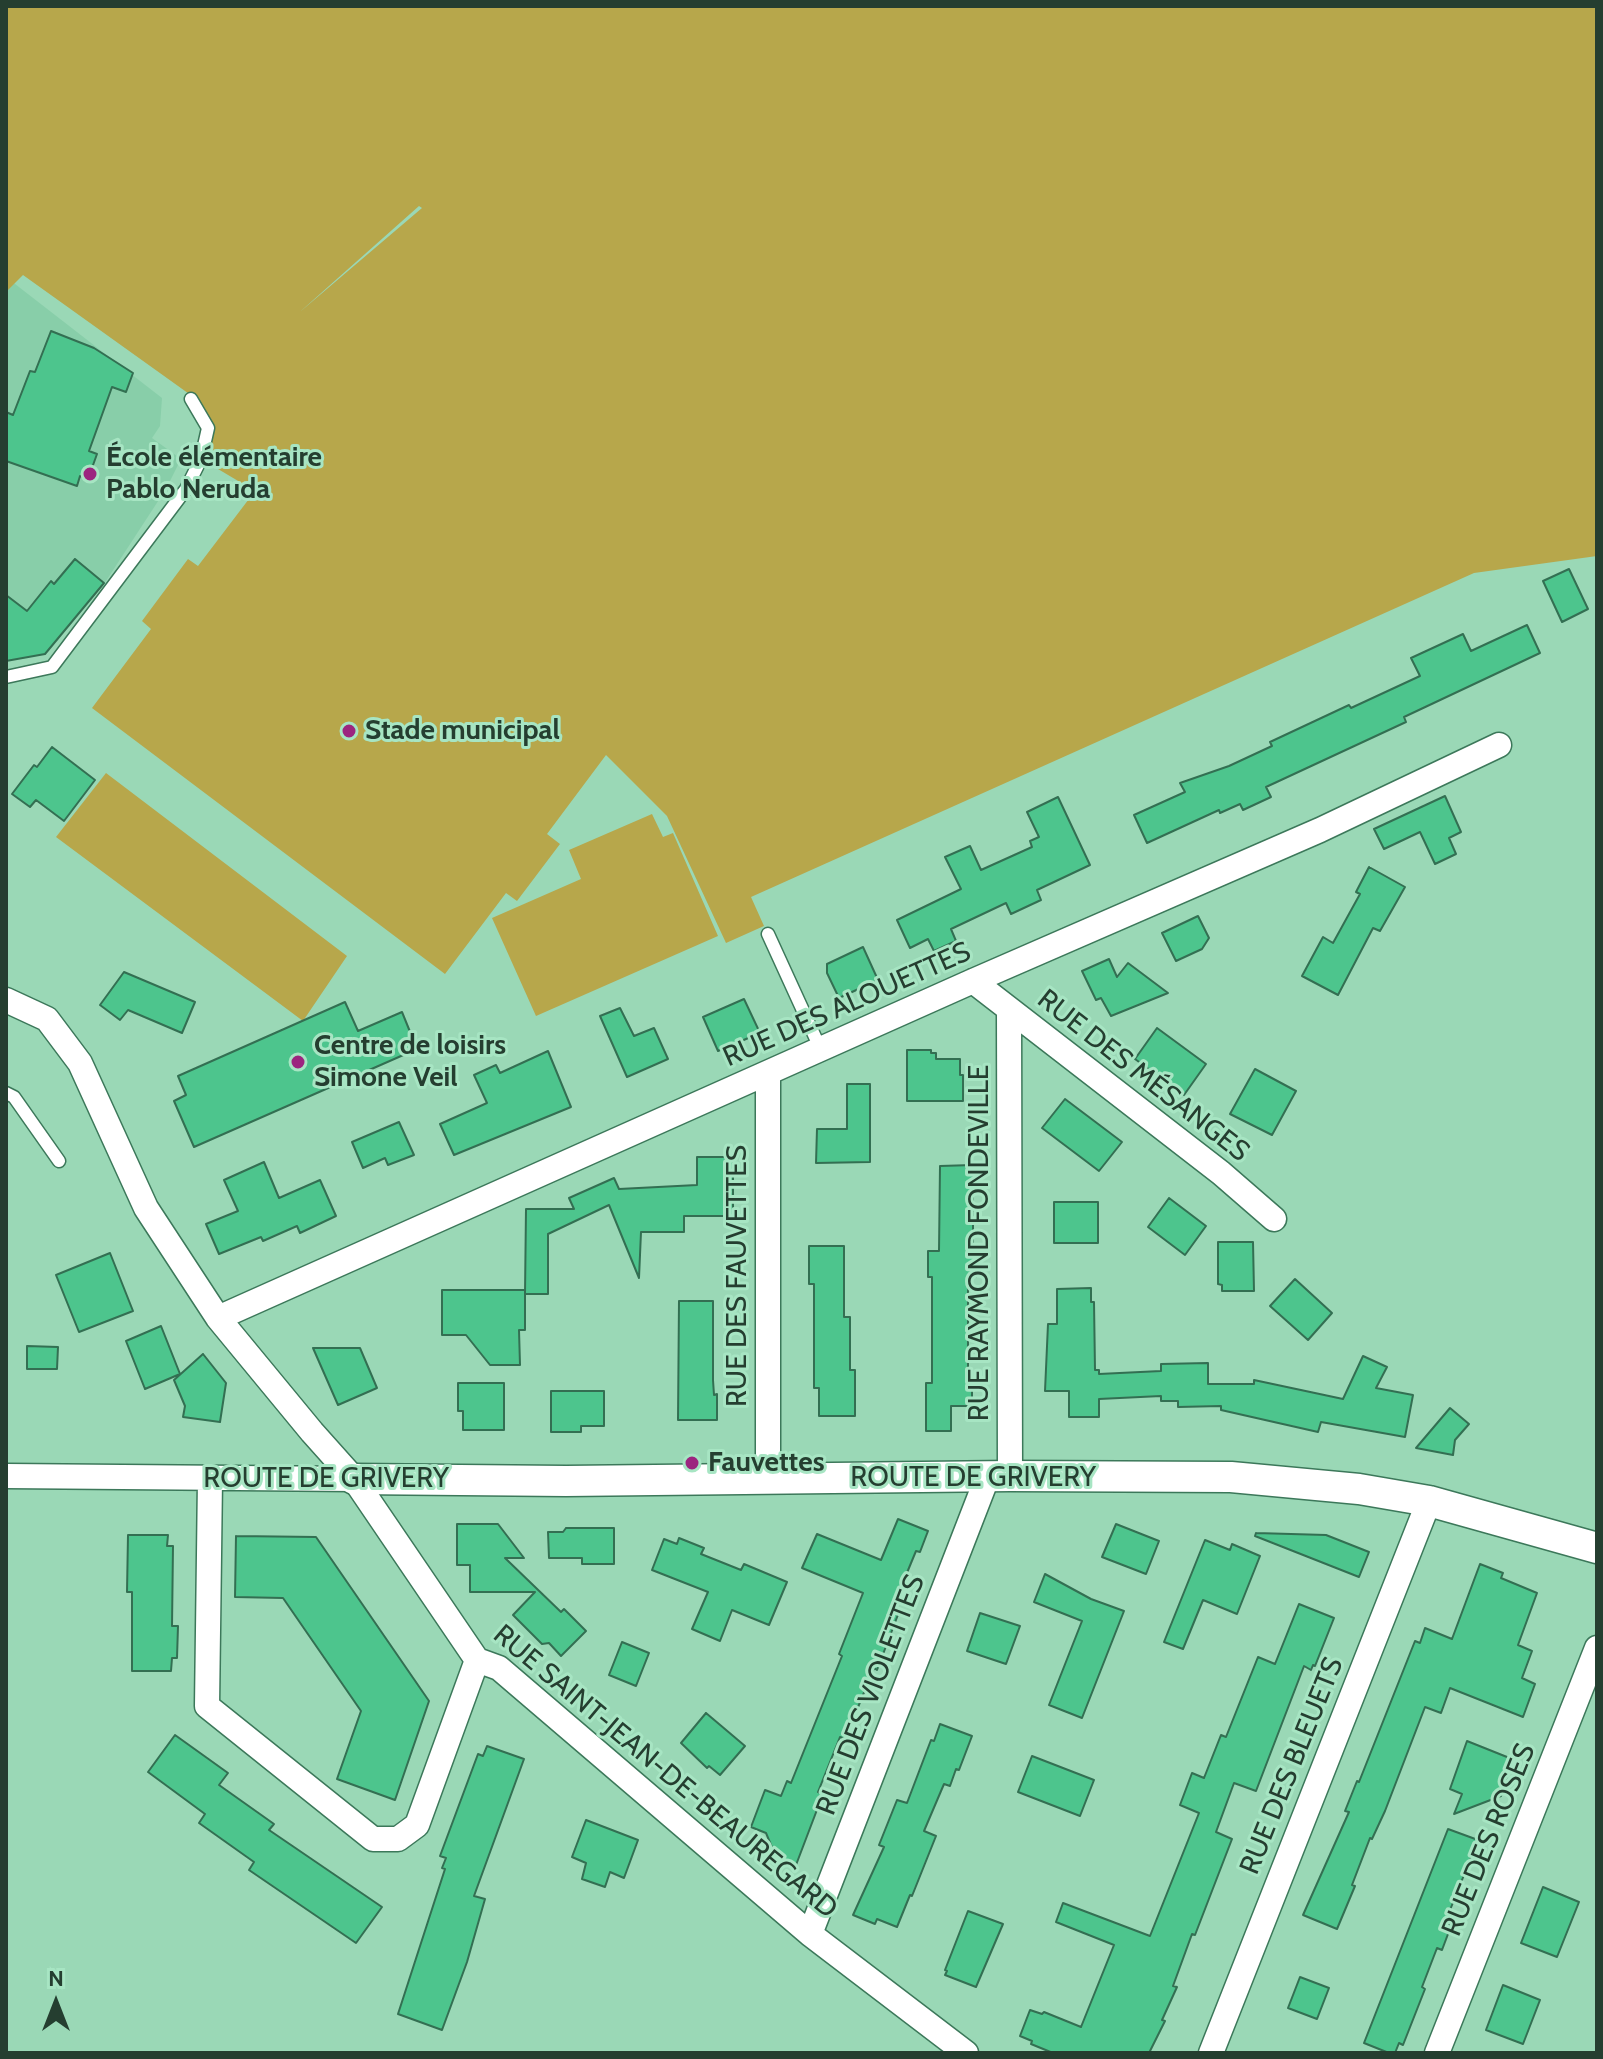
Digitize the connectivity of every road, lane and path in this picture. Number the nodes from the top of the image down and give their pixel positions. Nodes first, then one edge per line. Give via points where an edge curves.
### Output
1 (191, 399) dead end
2 (6, 677) edge
3 (1499, 745) dead end
4 (768, 934) dead end
5 (973, 981) junction
6 (6, 1000) edge
7 (1009, 1010) junction
8 (821, 1050) junction
9 (768, 1073) junction
10 (6, 1093) edge
11 (59, 1161) dead end
12 (1274, 1219) dead end
13 (218, 1318) junction
14 (6, 1476) edge
15 (998, 1477) junction
16 (210, 1479) junction
17 (354, 1479) junction
18 (768, 1479) junction
19 (1429, 1501) junction
20 (1597, 1548) edge
21 (1597, 1648) edge
22 (477, 1660) junction
23 (810, 1934) junction
24 (966, 2053) edge
25 (1211, 2053) edge
26 (1437, 2053) edge

1 - 2 lane via 208,428 186,489 52,667
3 - 5 street, RUE DES ALOUETTES via 1320,830
4 - 8 lane
5 - 7 street, RUE DES MÉSANGES
5 - 8 street, RUE DES ALOUETTES
6 - 13 street, RUE SAINT-JEAN-DE-BEAUREGARD via 47,1019 80,1063 146,1208
7 - 12 street, RUE DES MÉSANGES
7 - 15 street, RUE RAYMOND FONDEVILLE
8 - 9 street, RUE DES ALOUETTES
9 - 13 street, RUE DES ALOUETTES
9 - 18 street, RUE DES FAUVETTES
10 - 11 lane
13 - 17 street, RUE SAINT-JEAN-DE-BEAUREGARD
14 - 16 street, ROUTE DE GRIVERY
15 - 18 street, ROUTE DE GRIVERY
15 - 19 street, ROUTE DE GRIVERY via 1244,1478
15 - 23 street, RUE DES VIOLETTES
16 - 17 street, ROUTE DE GRIVERY
16 - 22 street via 207,1706 373,1839 398,1839 417,1825
17 - 18 street, ROUTE DE GRIVERY
17 - 22 street, RUE SAINT-JEAN-DE-BEAUREGARD
19 - 20 street, ROUTE DE GRIVERY
19 - 25 street, RUE DES BLEUETS
21 - 26 street, RUE DES ROSES
22 - 23 street, RUE SAINT-JEAN-DE-BEAUREGARD via 499,1668
23 - 24 street, RUE SAINT-JEAN-DE-BEAUREGARD

